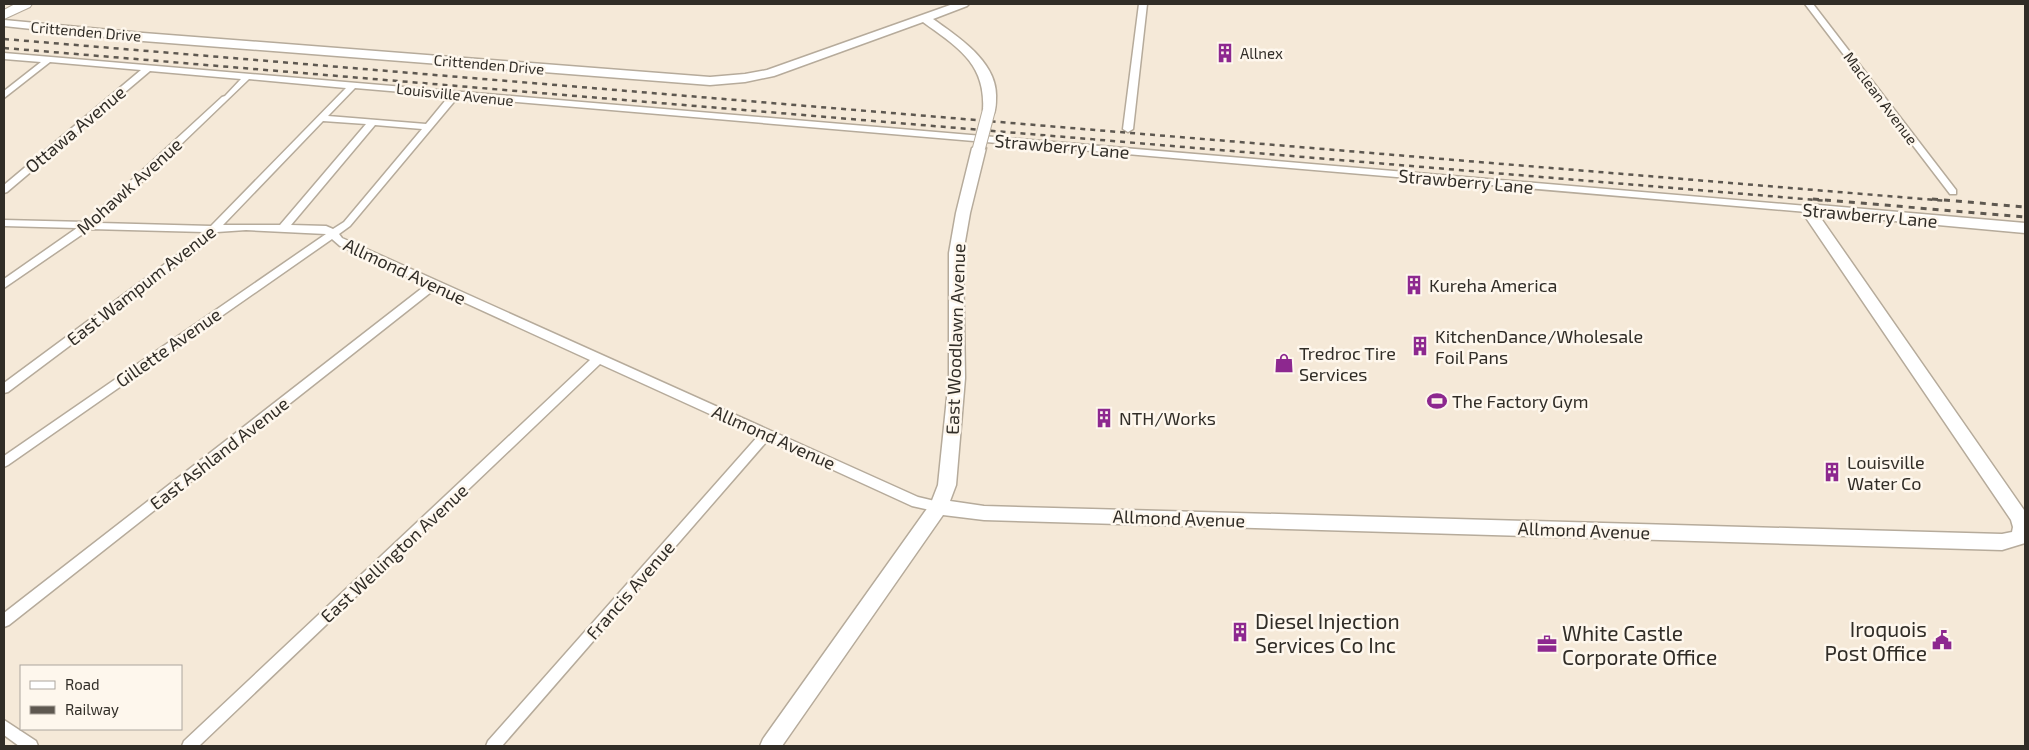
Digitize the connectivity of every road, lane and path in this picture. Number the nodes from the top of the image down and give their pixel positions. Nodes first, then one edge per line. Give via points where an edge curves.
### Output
1 (24, 4) edge
2 (963, 4) edge
3 (1136, 4) edge
4 (1143, 4) edge
5 (1809, 4) edge
6 (4, 16) edge
7 (924, 18) junction
8 (4, 24) edge
9 (4, 56) edge
10 (47, 61) junction
11 (147, 69) junction
12 (248, 76) junction
13 (352, 85) junction
14 (4, 94) edge
15 (455, 95) junction
16 (321, 118) junction
17 (372, 122) junction
18 (429, 126) junction
19 (1128, 129) dead end
20 (907, 133) joint
21 (4, 190) edge
22 (1953, 192) dead end
23 (1807, 209) junction
24 (4, 223) edge
25 (88, 226) junction
26 (216, 228) junction
27 (283, 228) junction
28 (2025, 228) edge
29 (333, 233) junction
30 (4, 284) edge
31 (434, 284) junction
32 (599, 358) junction
33 (4, 389) edge
34 (766, 434) junction
35 (4, 462) edge
36 (939, 507) junction
37 (4, 621) edge
38 (4, 727) edge
39 (31, 746) edge
40 (189, 746) edge
41 (493, 746) edge
42 (770, 746) edge

1 - 6 highway
2 - 7 street, Crittenden Drive
3 - 4 street
4 - 19 street
5 - 22 street, Maclean Avenue
7 - 8 main road, Crittenden Drive via 770,73 710,81
7 - 36 main road, East Woodlawn Avenue, bridge via 980,65 990,87 989,110 962,213 956,253 958,378 947,484
9 - 10 street, Louisville Avenue
10 - 11 street, Louisville Avenue
10 - 14 street
11 - 12 street, Louisville Avenue
11 - 21 street, Ottawa Avenue
12 - 13 street, Louisville Avenue
12 - 25 street, Mohawk Avenue
13 - 15 street, Louisville Avenue
13 - 16 street, East Wampum Avenue
15 - 18 street, Gillette Avenue
15 - 20 street, Louisville Avenue
16 - 17 street
16 - 26 street, East Wampum Avenue
17 - 18 street
17 - 27 street
18 - 29 street, Gillette Avenue via 356,215
20 - 23 street, Strawberry Lane
23 - 28 main road, Strawberry Lane
23 - 36 main road, Allmond Avenue via 2018,514 2024,528 2019,538 2002,542 984,513
24 - 25 street, Allmond Avenue
25 - 26 street, Allmond Avenue
25 - 30 street, Mohawk Avenue
26 - 27 street, Allmond Avenue
26 - 33 street, East Wampum Avenue
27 - 29 street, Allmond Avenue via 321,229
29 - 31 street, Allmond Avenue via 344,244
29 - 35 street, Gillette Avenue
31 - 32 street, Allmond Avenue
31 - 37 street, East Ashland Avenue
32 - 34 street, Allmond Avenue
32 - 40 street, East Wellington Avenue
34 - 36 street, Allmond Avenue via 916,502
34 - 41 street, Francis Avenue
36 - 42 main road, East Woodlawn Avenue
38 - 39 street

